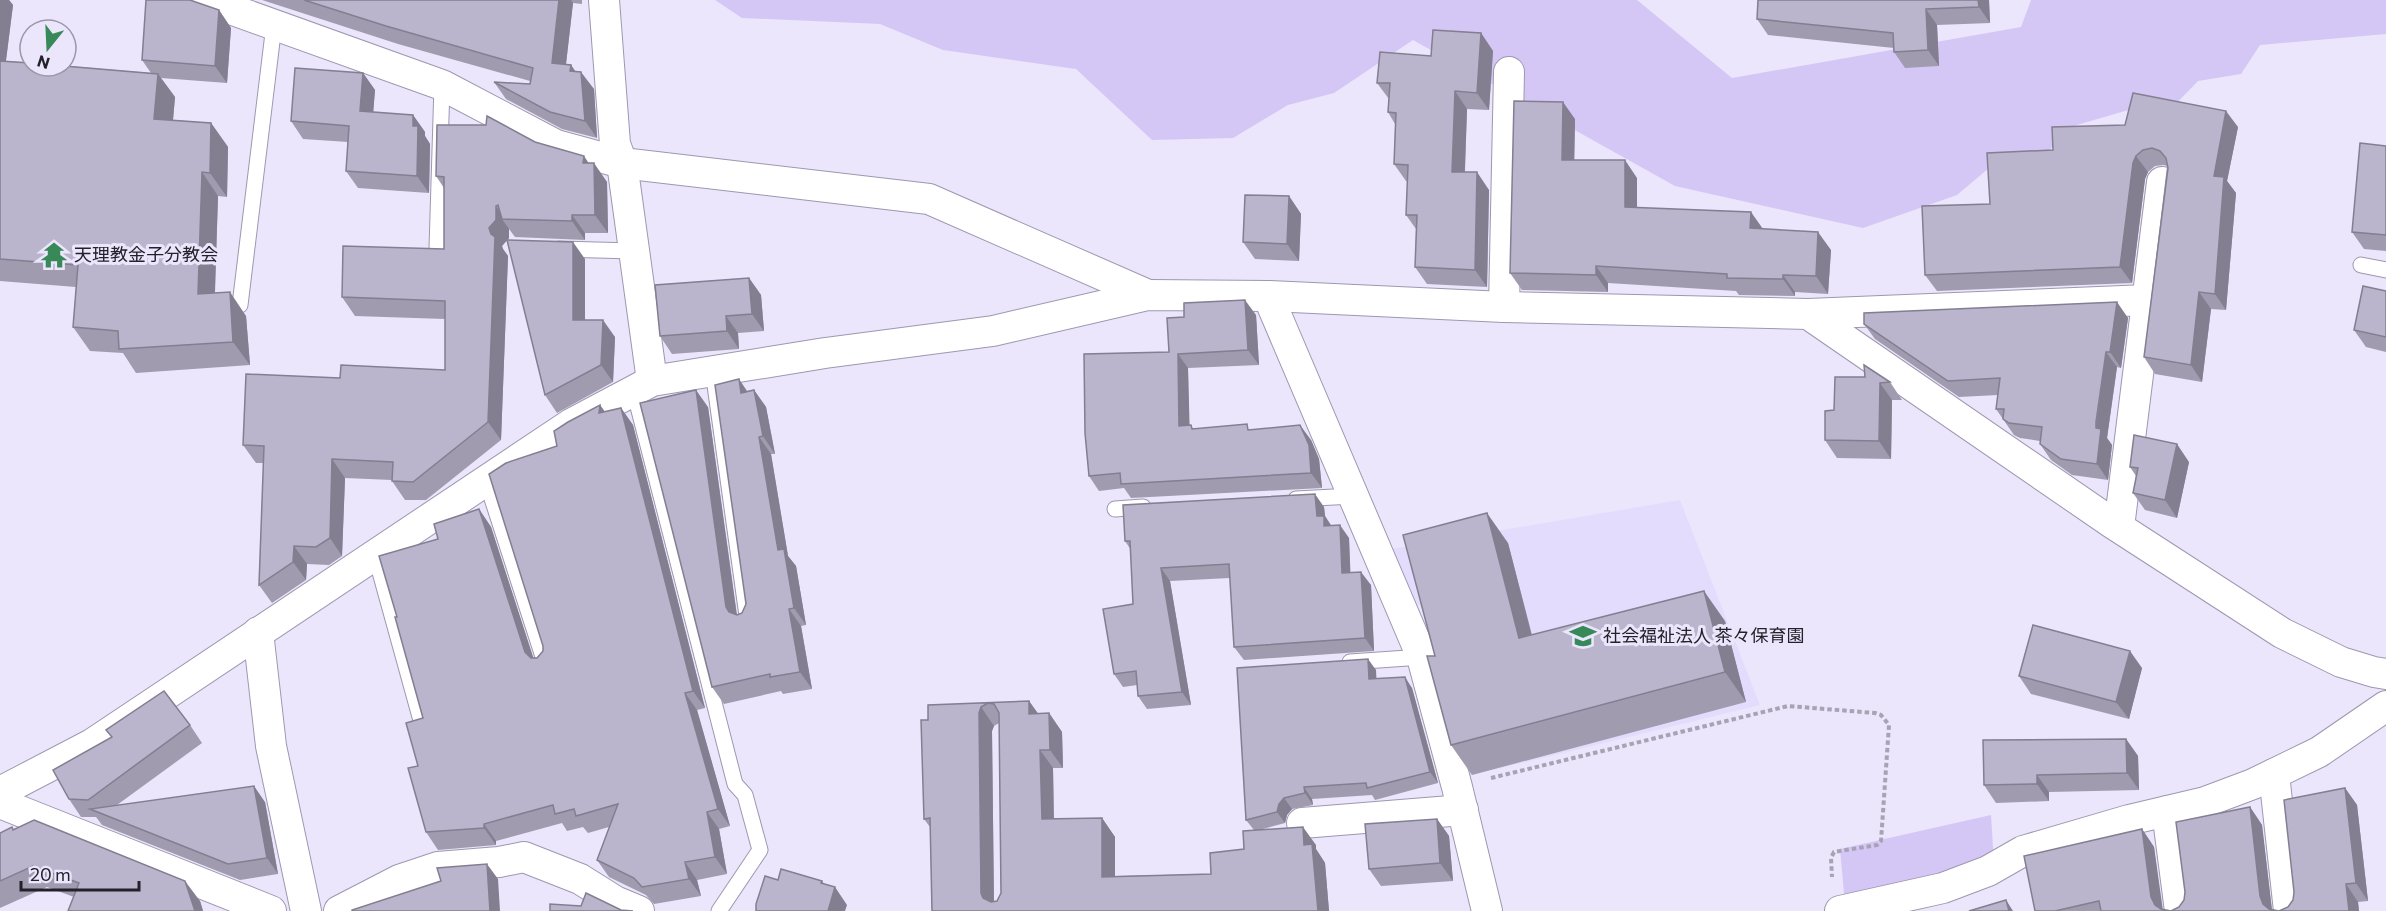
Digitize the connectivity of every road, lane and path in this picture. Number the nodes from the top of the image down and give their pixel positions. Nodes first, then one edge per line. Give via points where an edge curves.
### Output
1 (205, 0) edge
2 (604, 0) edge
3 (278, 12) edge
4 (1509, 72) dead end
5 (442, 85) junction
6 (622, 163) junction
7 (2162, 182) dead end
8 (437, 248) edge
9 (546, 248) edge
10 (634, 251) junction
11 (2361, 265) dead end
12 (2386, 270) edge
13 (1148, 295) junction
14 (1268, 296) junction
15 (2147, 300) junction
16 (240, 305) dead end
17 (1504, 307) junction
18 (1808, 314) junction
19 (713, 371) junction
20 (643, 386) junction
21 (486, 480) junction
22 (1353, 496) junction
23 (1281, 500) edge
24 (1162, 506) edge
25 (1115, 509) dead end
26 (2119, 527) junction
27 (375, 554) junction
28 (748, 623) edge
29 (258, 632) junction
30 (1422, 657) junction
31 (1331, 663) edge
32 (546, 666) edge
33 (2386, 674) edge
34 (2386, 706) edge
35 (420, 717) edge
36 (2274, 774) junction
37 (0, 792) edge
38 (1460, 798) junction
39 (0, 802) edge
40 (2167, 811) junction
41 (1302, 823) dead end
42 (1833, 879) dead end
43 (271, 911) edge
44 (306, 911) edge
45 (339, 911) edge
46 (639, 911) edge
47 (719, 911) edge
48 (1487, 911) edge
49 (1840, 911) edge
50 (2180, 911) edge
51 (2289, 911) edge

1 - 3 street
2 - 6 street via 615,144
3 - 5 street
3 - 16 lane
4 - 17 street
5 - 6 street via 556,146
5 - 8 lane
6 - 10 street
6 - 13 street via 929,199
7 - 15 street
9 - 10 lane
10 - 20 street
11 - 12 lane
13 - 14 street
13 - 19 street via 993,331
14 - 17 street
14 - 22 street
15 - 18 street
15 - 26 street
17 - 18 street
18 - 26 street
19 - 20 street
19 - 28 lane
20 - 21 street via 571,424
20 - 47 lane via 735,784 745,795 760,850
21 - 27 street
21 - 32 lane
22 - 23 lane
22 - 30 street
24 - 25 lane
26 - 33 street via 2282,633 2341,662
27 - 29 street
27 - 35 lane
29 - 37 street via 92,744
29 - 44 street via 271,747
30 - 31 lane
30 - 38 street
34 - 36 street via 2319,752
36 - 40 street via 2205,802
36 - 51 street
38 - 41 street
38 - 42 path via 1788,706 1875,713 1889,725 1881,842 1834,852
38 - 48 street
39 - 43 street
40 - 49 street via 2023,851 1988,871 1943,888
40 - 50 street
45 - 46 street via 399,880 438,867 524,857 580,879

